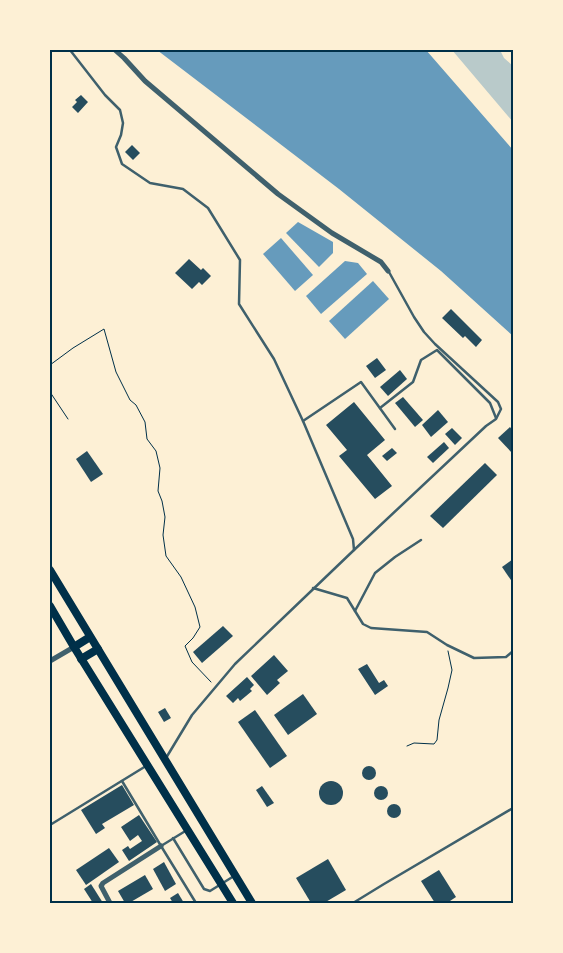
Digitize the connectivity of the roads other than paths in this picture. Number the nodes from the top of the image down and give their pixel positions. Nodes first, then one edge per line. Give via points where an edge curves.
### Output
1 (70, 50) edge
2 (115, 50) edge
3 (388, 271) joint
4 (380, 408) junction
5 (496, 419) junction
6 (303, 421) junction
7 (395, 429) dead end
8 (421, 540) dead end
9 (354, 550) junction
10 (50, 570) edge
11 (313, 588) junction
12 (50, 606) edge
13 (356, 611) junction
14 (90, 637) junction
15 (74, 647) junction
16 (98, 649) junction
17 (513, 651) edge
18 (81, 659) junction
19 (50, 661) edge
20 (165, 760) junction
21 (148, 765) junction
22 (122, 781) junction
23 (513, 808) edge
24 (50, 825) edge
25 (188, 829) junction
26 (173, 838) junction
27 (161, 846) junction
28 (235, 875) junction
29 (221, 884) junction
30 (110, 903) edge
31 (196, 903) edge
32 (233, 903) edge
33 (252, 903) edge
34 (353, 903) edge

1 - 6 lane via 120,110 123,123 116,147 122,164 150,183 183,189 208,208 240,260 239,304 274,358
2 - 3 street via 145,81 278,194 332,233 381,262
3 - 5 lane via 424,332 498,402 501,409
4 - 5 lane via 413,382 421,360 437,350 490,403
4 - 6 lane via 361,382
4 - 7 lane
5 - 9 lane
6 - 9 lane via 353,539
8 - 13 lane via 375,573
9 - 11 lane
10 - 14 main road
11 - 13 lane via 347,598
11 - 20 lane via 215,686 192,715
12 - 15 main road
13 - 17 lane via 363,624 371,628 427,632 474,658 506,657
14 - 15 main road
14 - 16 main road
15 - 18 main road
15 - 19 street
16 - 18 main road
16 - 20 main road
18 - 21 main road
20 - 28 main road
21 - 22 lane
21 - 25 main road
22 - 24 lane
22 - 27 lane
23 - 34 lane
25 - 26 lane
25 - 29 main road
26 - 27 lane
26 - 29 lane via 204,889 210,891
27 - 30 street via 103,883 101,886
27 - 31 lane
28 - 29 lane
28 - 33 main road
29 - 32 main road

